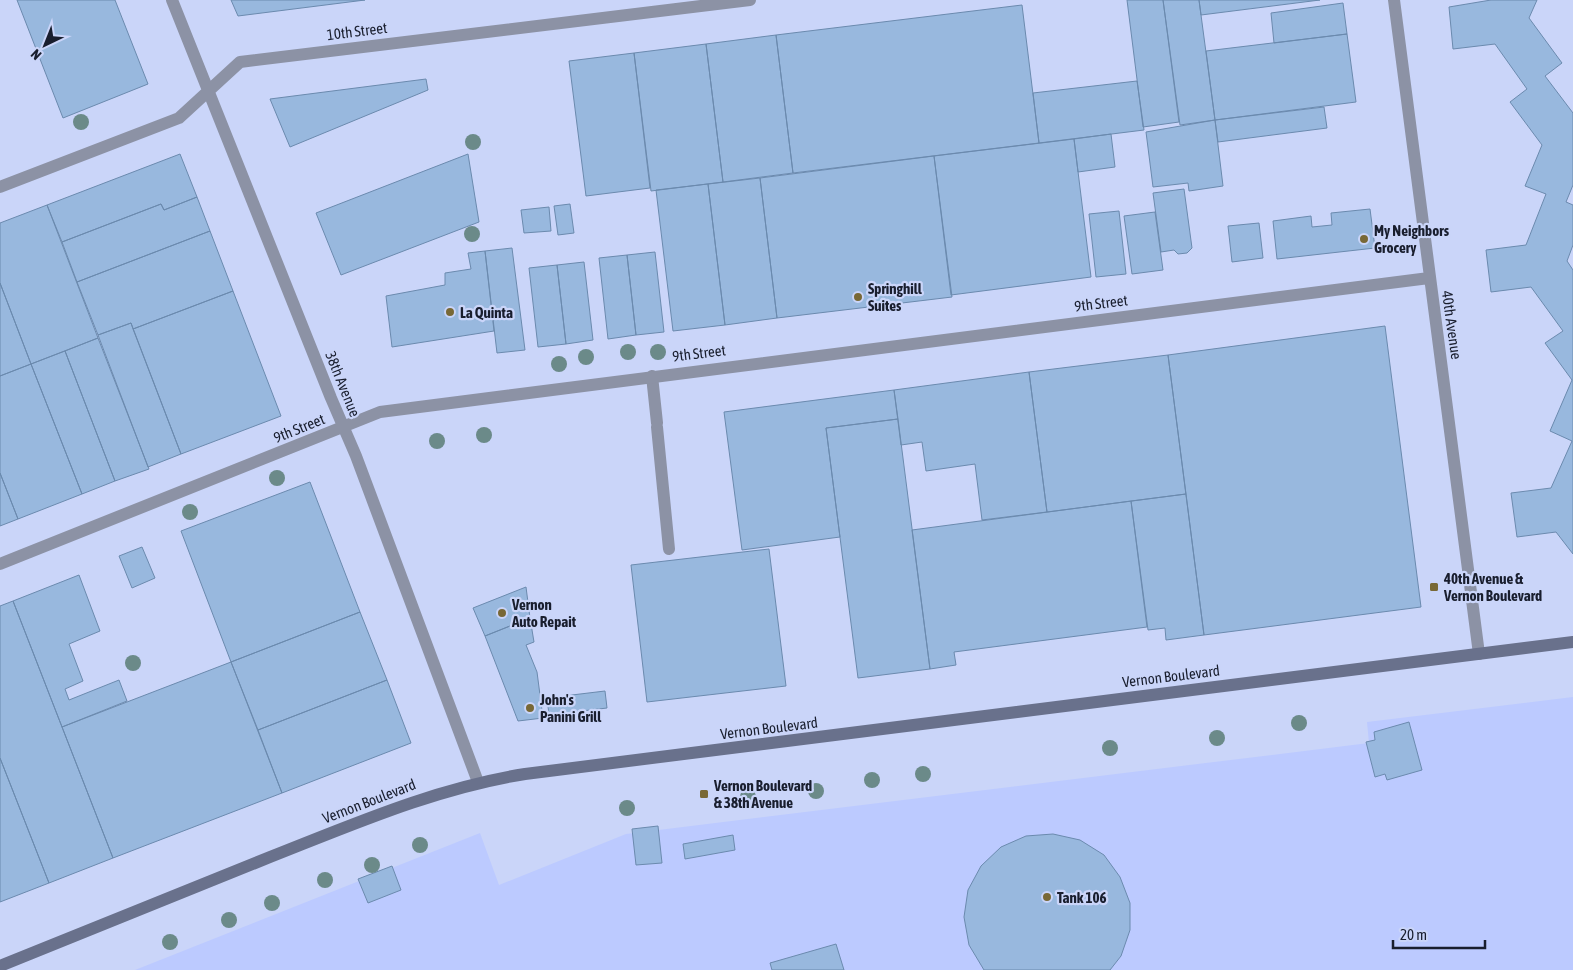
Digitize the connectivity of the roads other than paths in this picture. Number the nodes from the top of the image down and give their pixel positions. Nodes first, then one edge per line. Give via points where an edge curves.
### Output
1 (172, 0) edge
2 (750, 0) edge
3 (1394, 0) edge
4 (208, 91) junction
5 (0, 187) edge
6 (1429, 278) junction
7 (652, 376) junction
8 (343, 428) junction
9 (670, 549) dead end
10 (0, 564) edge
11 (1573, 642) edge
12 (1479, 654) junction
13 (478, 782) junction
14 (0, 966) edge

1 - 4 street, 38th Avenue
2 - 4 street, 10th Street via 240,62
3 - 6 street, 40th Avenue
4 - 5 street, 10th Street via 178,118
4 - 8 street, 38th Avenue
6 - 7 street, 9th Street
6 - 12 street, 40th Avenue
7 - 8 street, 9th Street via 380,412
7 - 9 street
8 - 10 street, 9th Street
8 - 13 street, 38th Avenue
11 - 12 main road, Vernon Boulevard
12 - 13 main road, Vernon Boulevard
13 - 14 main road, Vernon Boulevard via 424,798 331,833

